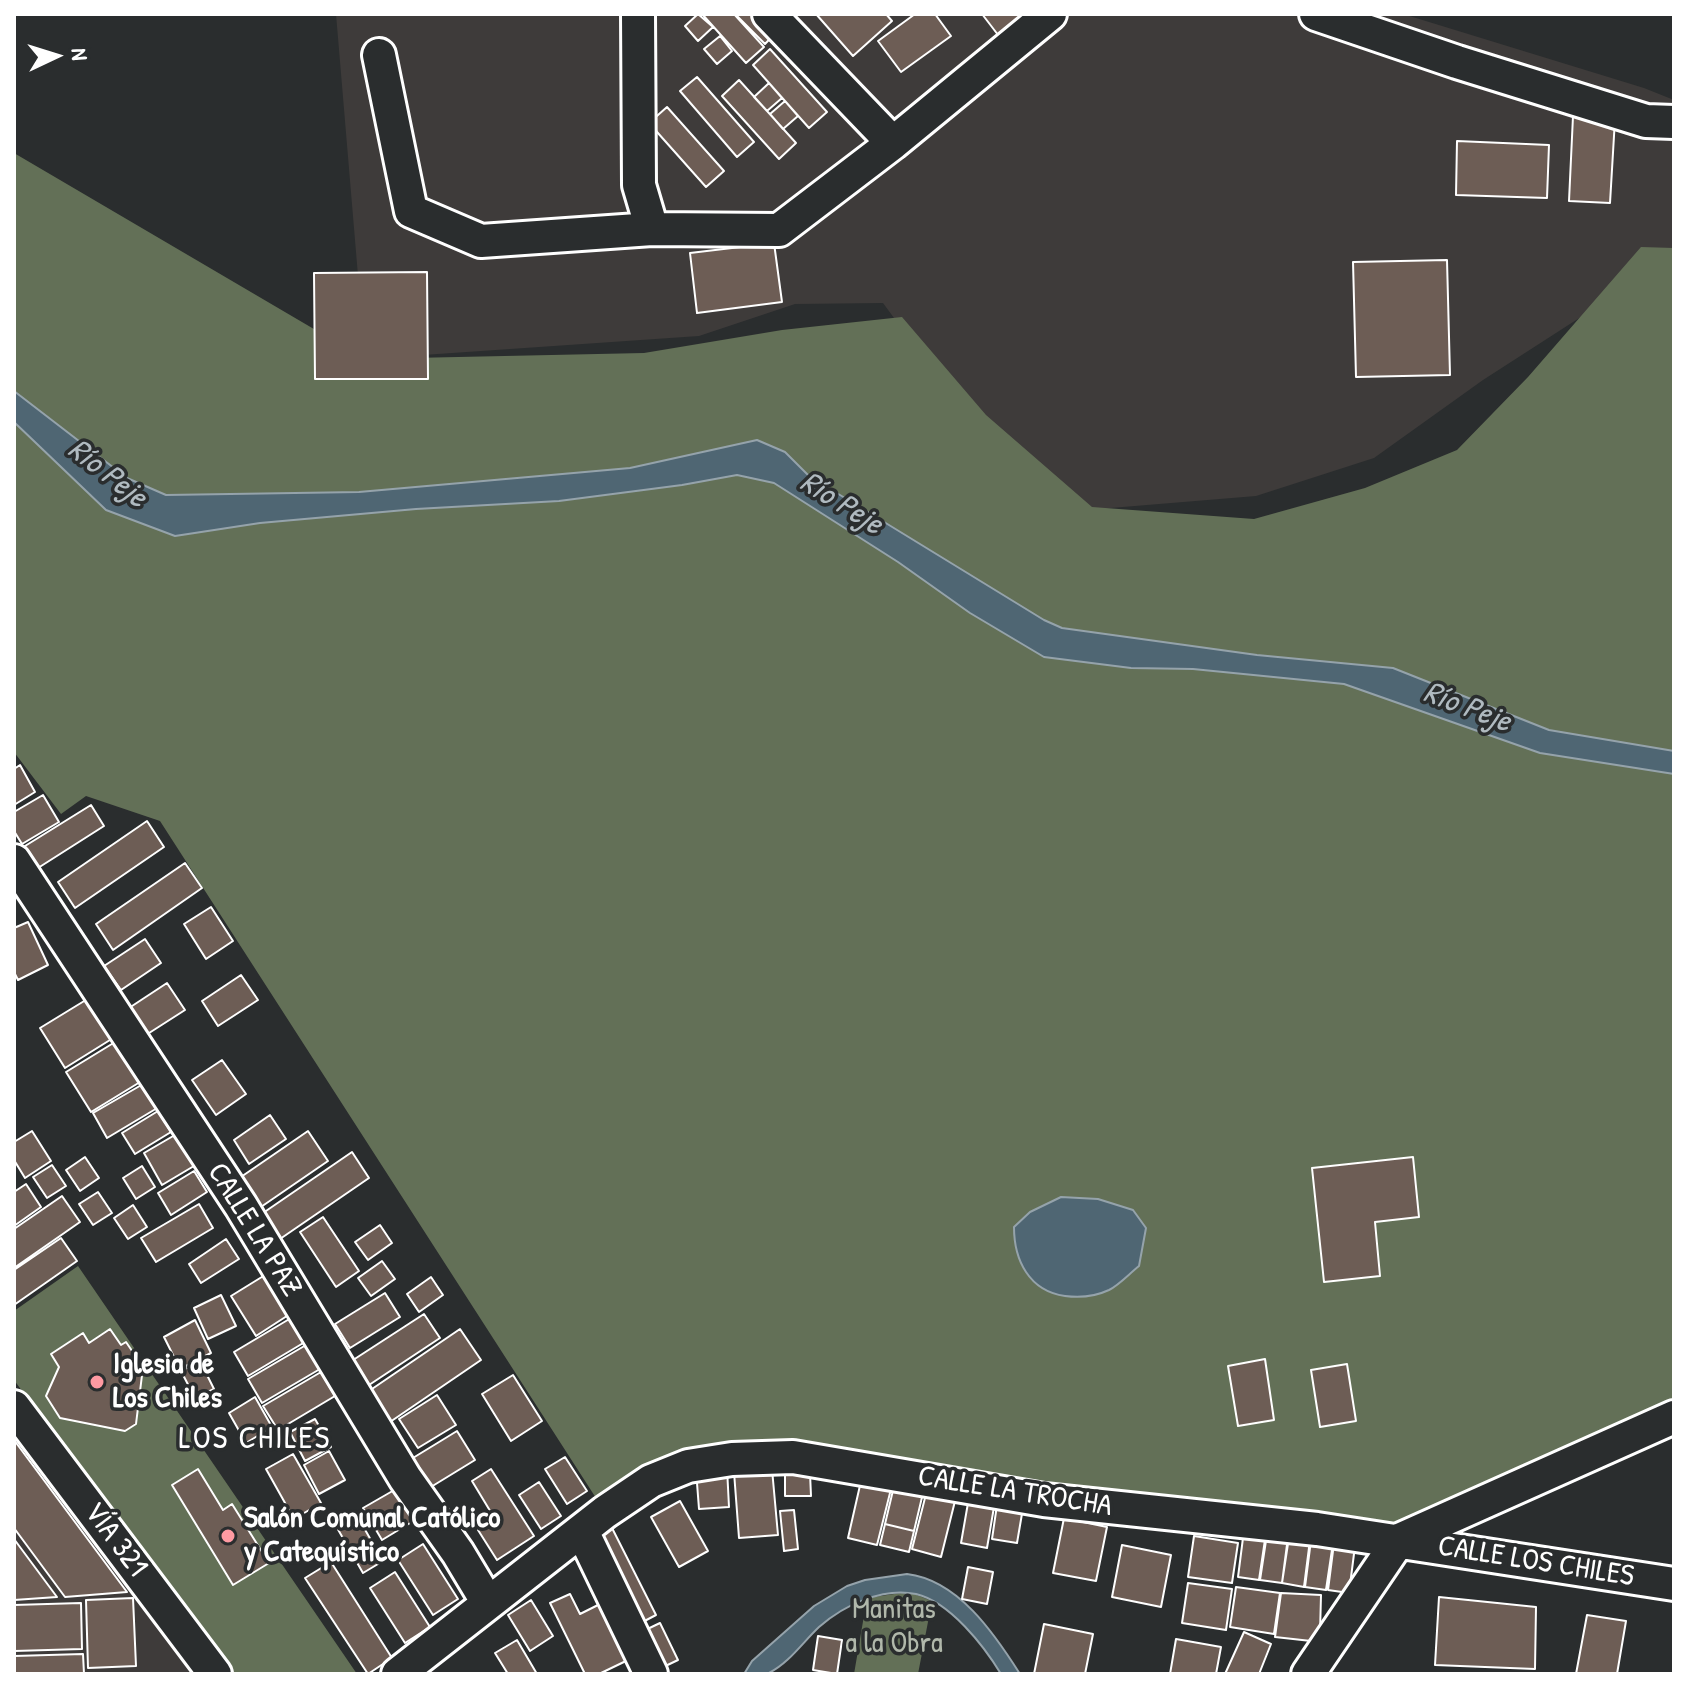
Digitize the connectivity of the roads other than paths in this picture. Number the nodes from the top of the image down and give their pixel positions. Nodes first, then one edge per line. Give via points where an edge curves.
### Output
1 (638, 14) edge
2 (769, 14) edge
3 (1050, 14) edge
4 (1316, 14) edge
5 (379, 55) dead end
6 (1674, 122) edge
7 (893, 143) junction
8 (652, 229) junction
9 (14, 861) edge
10 (14, 1407) edge
11 (1674, 1417) edge
12 (582, 1531) junction
13 (1399, 1540) junction
14 (1674, 1584) edge
15 (488, 1603) junction
16 (215, 1674) edge
17 (398, 1674) edge
18 (651, 1674) edge
19 (1308, 1674) edge

1 - 8 street via 639,185
2 - 7 street
3 - 7 street
4 - 6 street via 1646,121
5 - 8 street via 411,211 481,241
7 - 8 street via 779,230
9 - 15 street, CALLE LA PAZ via 241,1206 405,1478
10 - 16 street, VÍA 321
11 - 13 street
12 - 13 street, CALLE LA TROCHA via 671,1471 732,1459 793,1457 1044,1500
12 - 15 street, CALLE LA TROCHA
12 - 18 street
13 - 14 street, CALLE LOS CHILES
13 - 19 street
15 - 17 street, CALLE LA TROCHA

